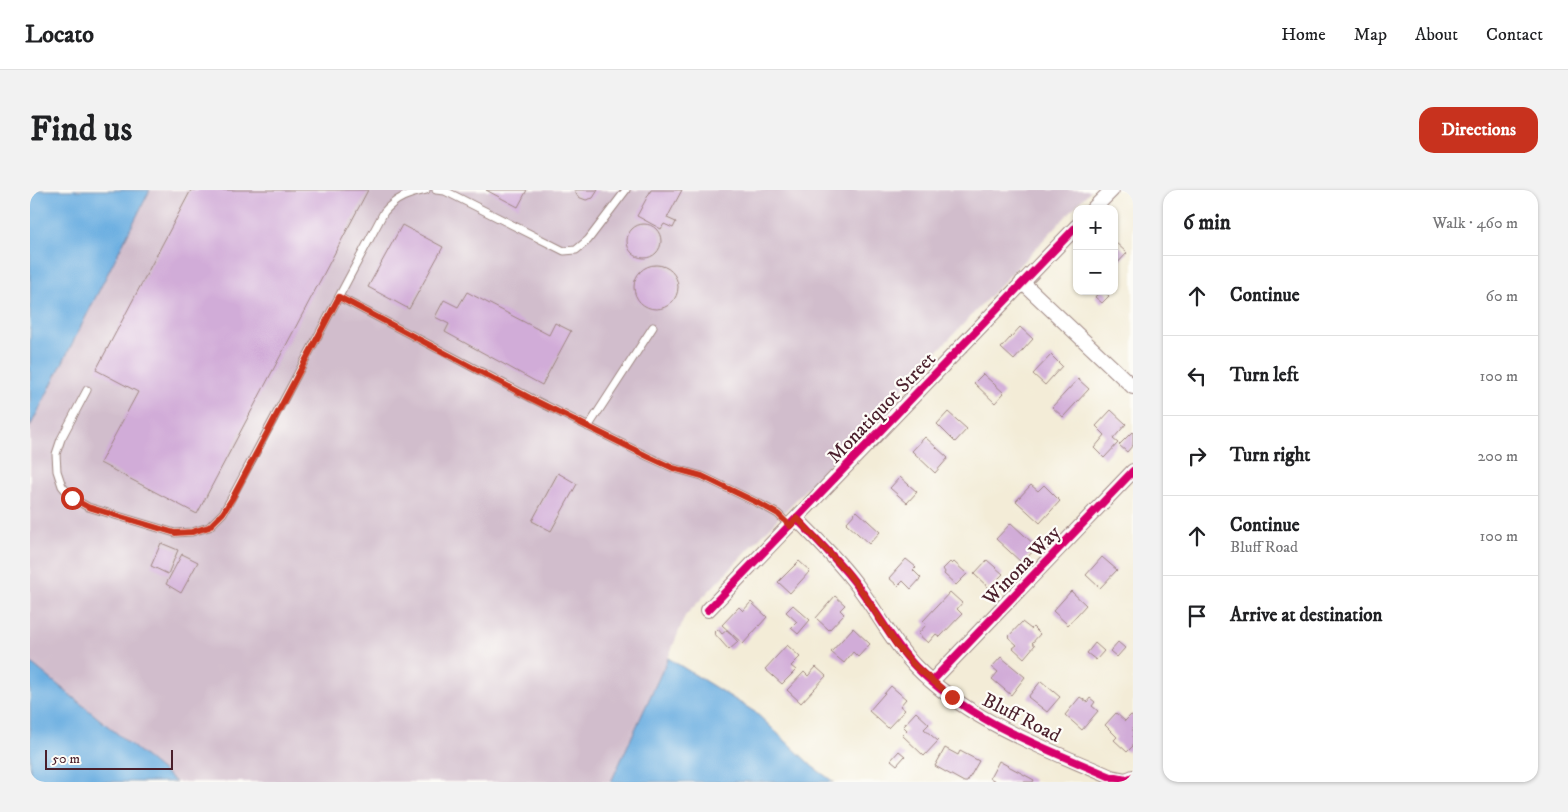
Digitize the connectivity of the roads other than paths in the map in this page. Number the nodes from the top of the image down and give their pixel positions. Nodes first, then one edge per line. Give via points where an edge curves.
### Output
1 (426, 190) edge
2 (436, 190) edge
3 (626, 190) edge
4 (1112, 190) edge
5 (1097, 205) edge
6 (1073, 230) edge
7 (1022, 282) junction
8 (339, 297) junction
9 (653, 326) dead end
10 (1133, 387) edge
11 (87, 390) dead end
12 (588, 427) junction
13 (1133, 471) edge
14 (793, 522) junction
15 (708, 610) dead end
16 (932, 681) junction
17 (1133, 777) edge

1 - 8 lane via 394,201 384,212
2 - 3 lane via 445,191 564,251 576,250 588,240
4 - 5 street
6 - 7 street, Monatiquot Street
7 - 10 street
7 - 14 street, Monatiquot Street
8 - 11 lane via 232,499 209,527 175,533 88,507 72,498 56,471 56,454 60,439
8 - 12 lane
9 - 12 lane
12 - 14 lane via 673,468 702,476
13 - 16 street, Winona Way
14 - 15 street, Monatiquot Street
14 - 16 street, Bluff Road via 847,572 898,647
16 - 17 street, Bluff Road via 980,716 1008,731 1111,777 1126,780

